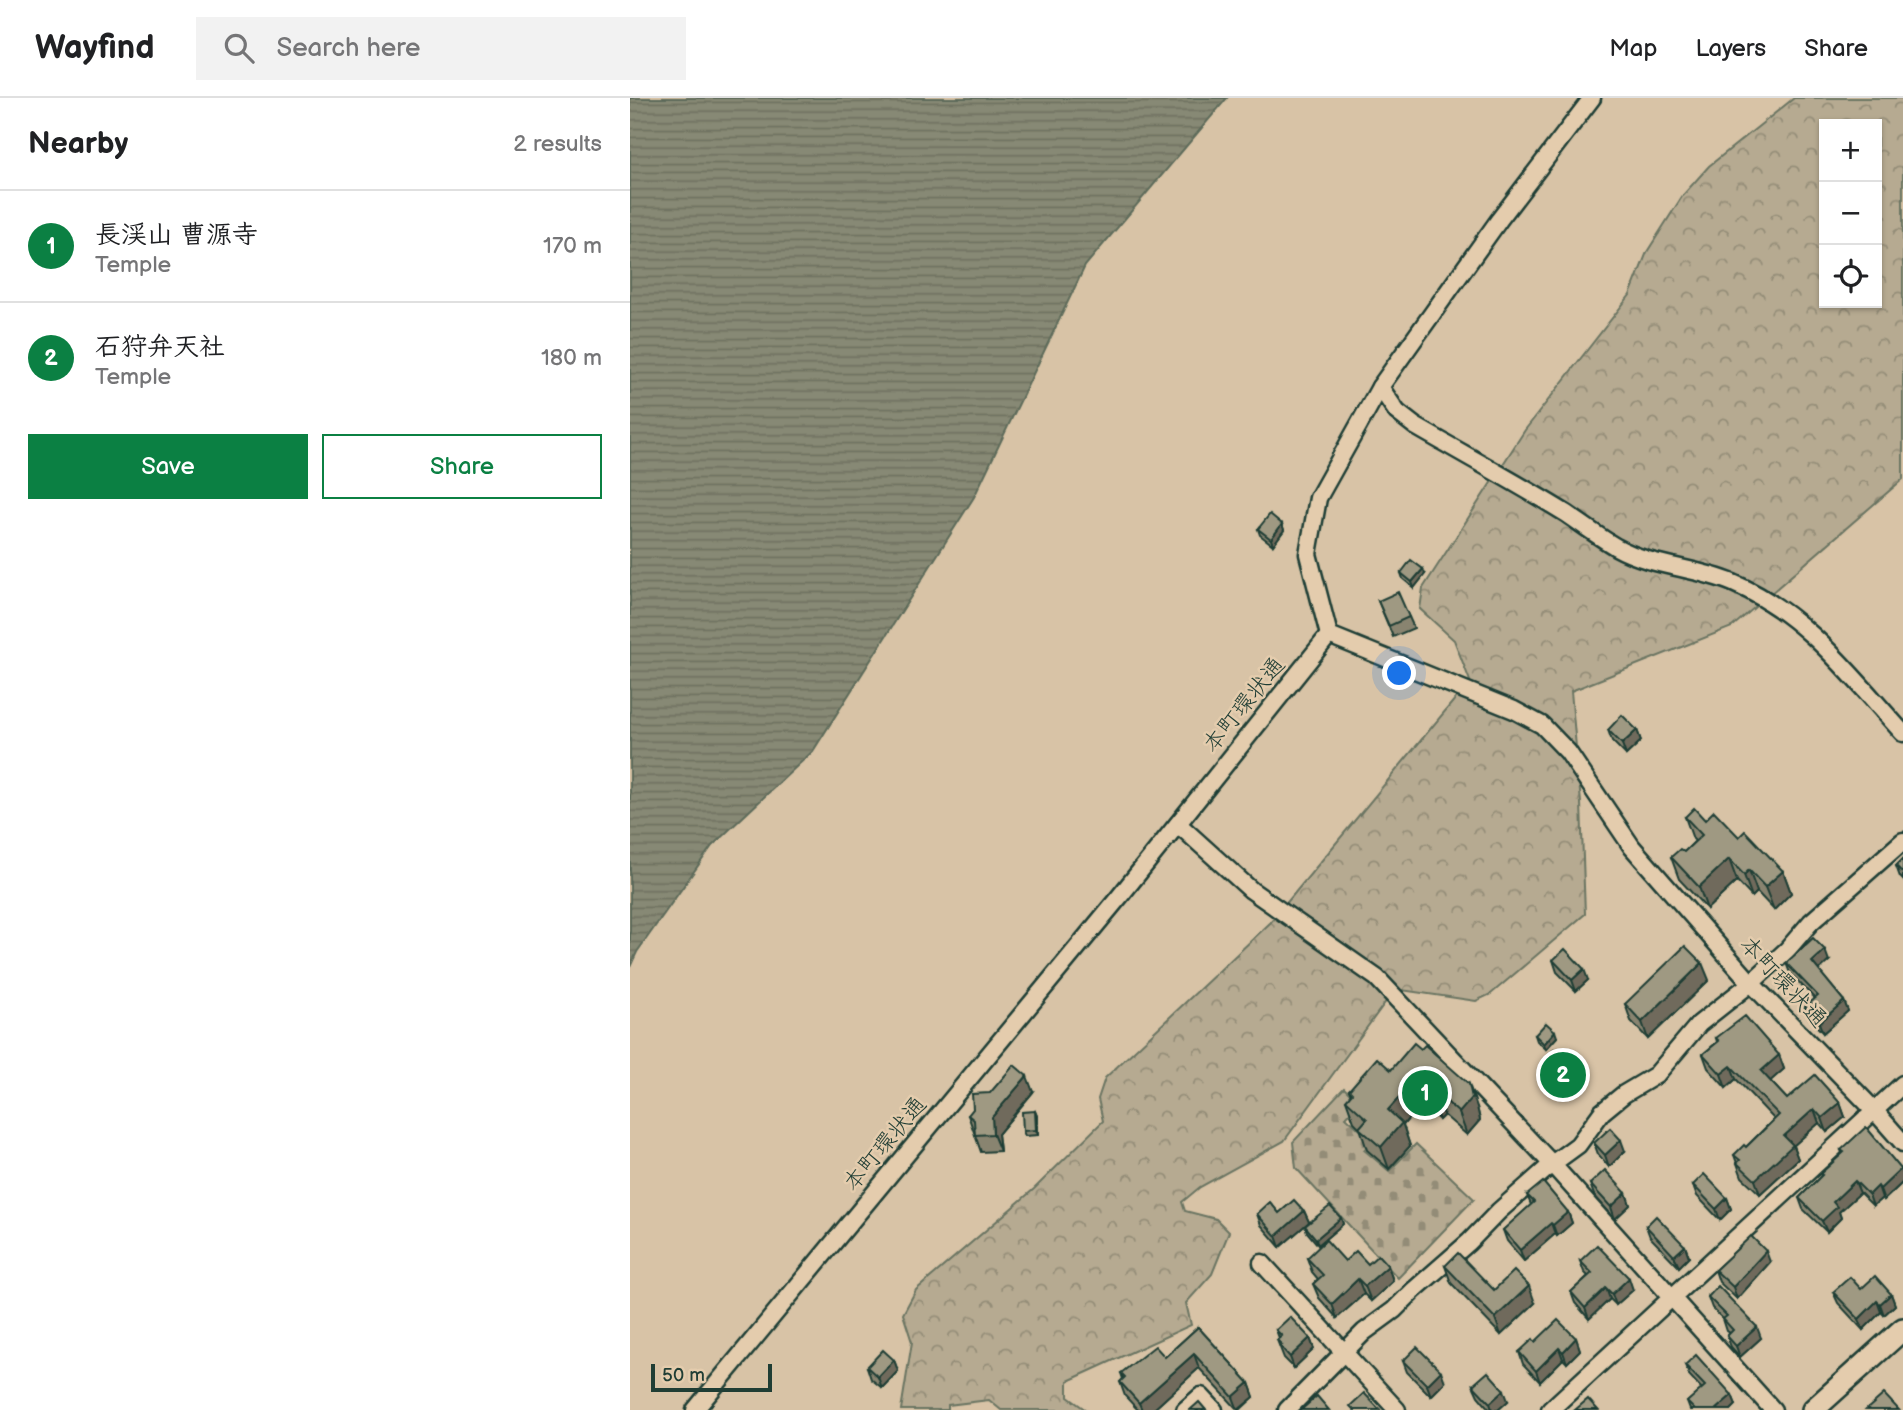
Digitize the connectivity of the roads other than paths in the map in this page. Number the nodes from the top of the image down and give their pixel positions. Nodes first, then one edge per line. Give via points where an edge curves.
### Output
1 (1592, 98) edge
2 (1380, 387) junction
3 (1329, 635) junction
4 (1903, 733) edge
5 (1178, 824) junction
6 (1903, 841) edge
7 (1751, 983) junction
8 (1903, 1084) edge
9 (1874, 1110) junction
10 (1903, 1143) edge
11 (1552, 1164) junction
12 (1262, 1263) dead end
13 (1672, 1296) junction
14 (1903, 1329) edge
15 (1343, 1352) junction
16 (695, 1410) edge
17 (1185, 1410) edge
18 (1214, 1410) edge
19 (1287, 1410) edge
20 (1398, 1410) edge
21 (1550, 1410) edge
22 (1773, 1410) edge
23 (1813, 1410) edge

1 - 2 street
2 - 3 street via 1318,498 1308,554
2 - 4 street via 1397,412 1415,426 1618,548 1666,565 1705,572 1777,605 1818,639
3 - 5 street, 本町環状通
3 - 7 street, 本町環状通 via 1542,725 1568,752 1632,847
5 - 11 street via 1251,890 1377,978
5 - 16 street, 本町環状通
6 - 7 street via 1811,922
7 - 9 street, 本町環状通
7 - 11 street via 1699,1024 1656,1076 1602,1112 1578,1145
8 - 9 street
9 - 10 street, 本町環状通
9 - 13 street
11 - 13 street
11 - 15 street
12 - 15 street
13 - 21 street
13 - 22 street
14 - 23 main road
15 - 19 street
15 - 20 street
17 - 18 street via 1201,1396

